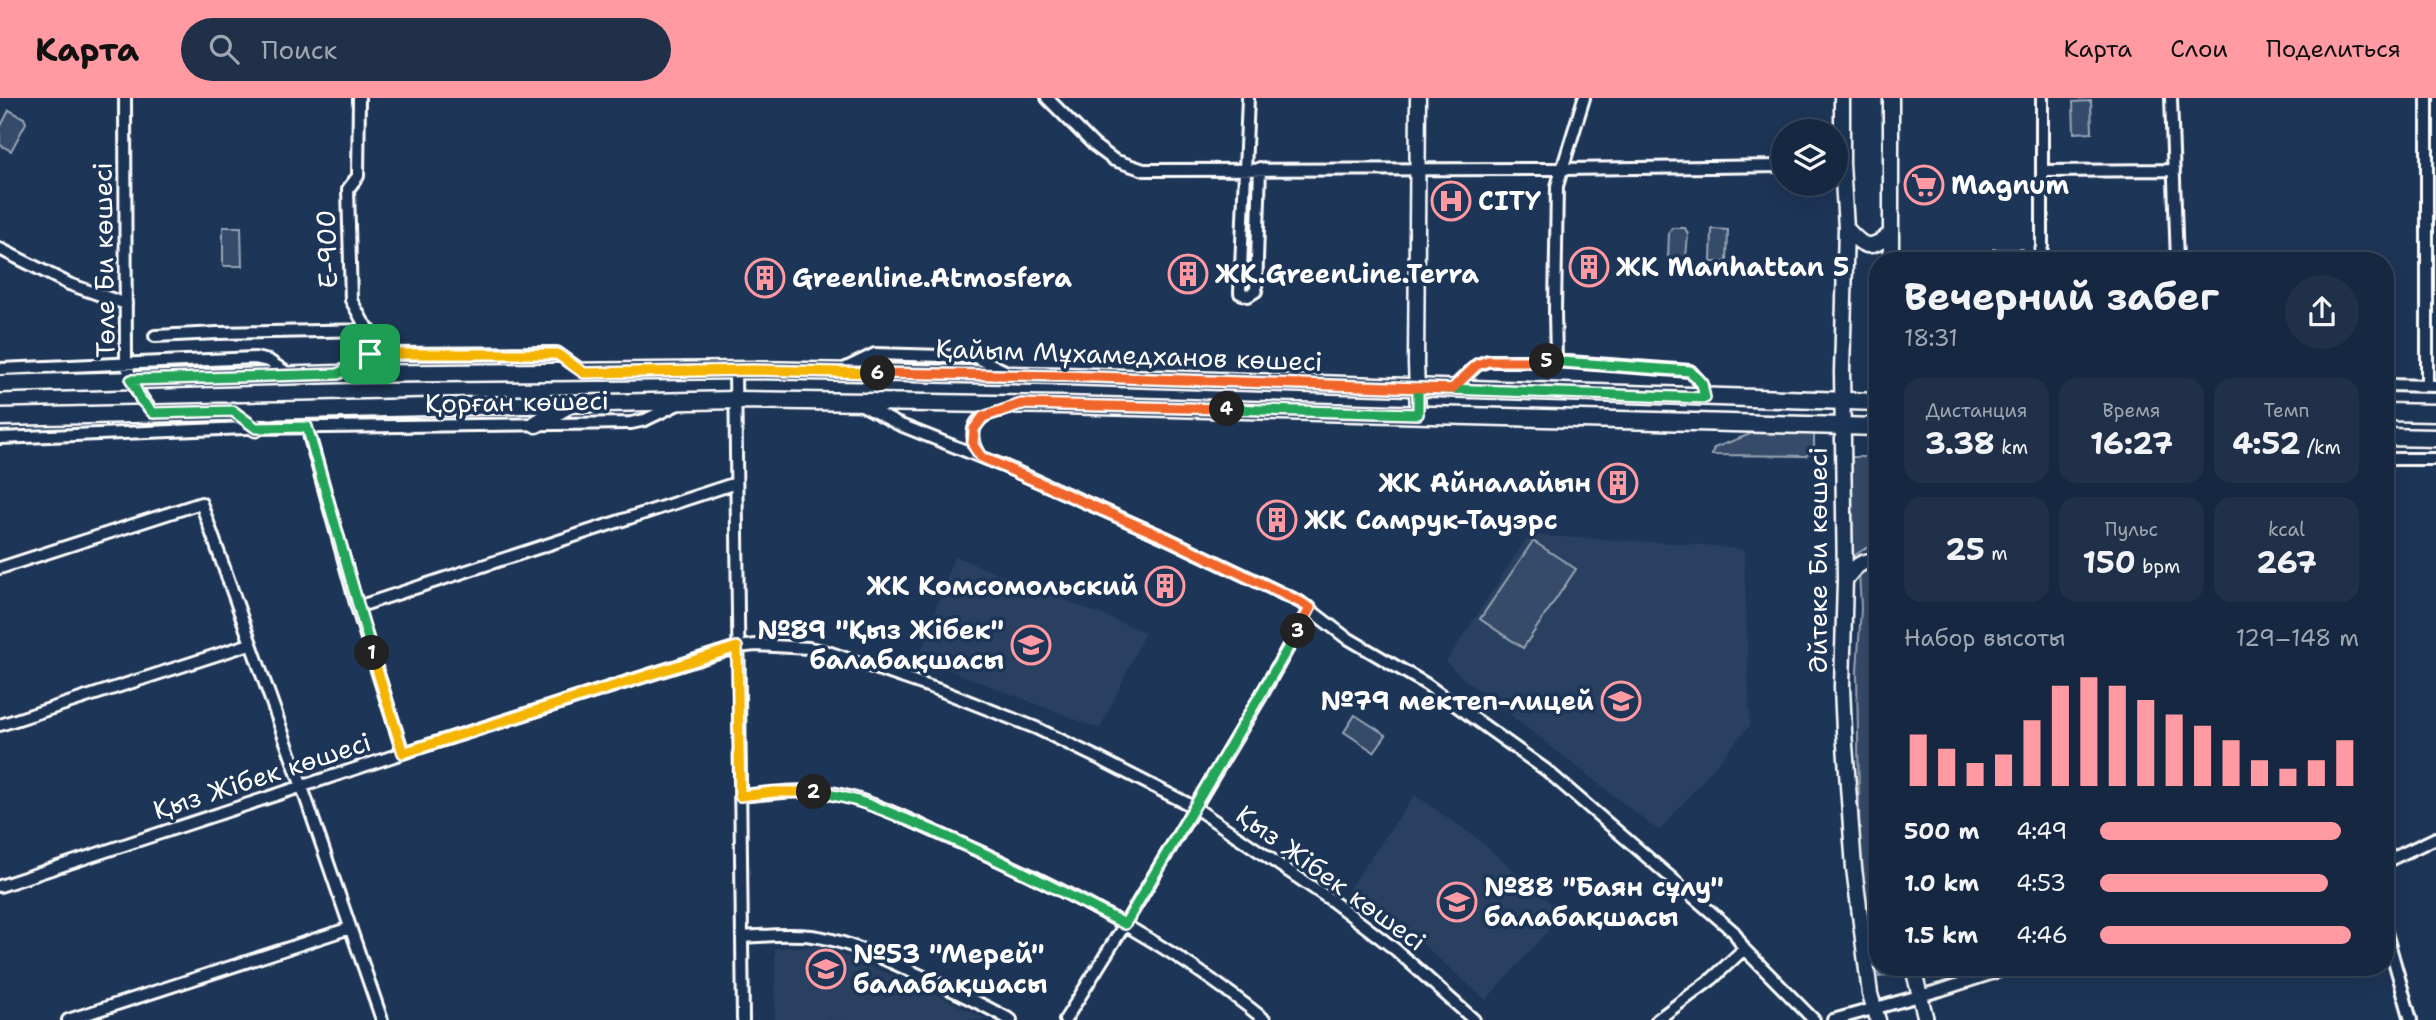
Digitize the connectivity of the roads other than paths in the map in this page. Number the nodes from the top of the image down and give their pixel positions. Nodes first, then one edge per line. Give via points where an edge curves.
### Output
1 (125, 98) edge
2 (359, 98) edge
3 (1047, 98) edge
4 (1248, 98) edge
5 (1418, 98) edge
6 (1584, 98) edge
7 (1842, 98) edge
8 (1891, 98) edge
9 (2042, 98) edge
10 (2171, 98) edge
11 (2427, 98) edge
12 (1841, 119) edge
13 (1771, 166) edge
14 (1266, 168) junction
15 (1418, 169) junction
16 (1564, 169) junction
17 (1245, 170) junction
18 (2174, 170) junction
19 (2042, 171) junction
20 (1842, 196) edge
21 (1846, 228) junction
22 (1890, 234) junction
23 (0, 249) edge
24 (1891, 252) edge
25 (2041, 252) edge
26 (2177, 252) edge
27 (126, 304) junction
28 (370, 330) junction
29 (155, 336) dead end
30 (370, 354) junction
31 (1556, 361) junction
32 (126, 364) junction
33 (0, 369) edge
34 (735, 371) junction
35 (584, 373) junction
36 (338, 374) junction
37 (290, 375) junction
38 (131, 380) junction
39 (0, 384) edge
40 (2394, 385) edge
41 (2432, 386) edge
42 (1418, 388) junction
43 (1452, 389) junction
44 (1705, 398) junction
45 (735, 400) junction
46 (684, 401) junction
47 (855, 402) junction
48 (1842, 402) junction
49 (1869, 402) edge
50 (572, 403) junction
51 (1021, 404) junction
52 (233, 411) junction
53 (2394, 412) edge
54 (2436, 412) edge
55 (153, 413) junction
56 (1418, 414) junction
57 (0, 417) edge
58 (536, 424) junction
59 (1842, 426) junction
60 (307, 427) junction
61 (1869, 427) edge
62 (256, 428) junction
63 (2394, 437) edge
64 (0, 438) edge
65 (2436, 438) edge
66 (981, 457) junction
67 (2394, 458) edge
68 (2436, 459) edge
69 (736, 483) junction
70 (1869, 561) edge
71 (0, 568) edge
72 (1845, 580) junction
73 (357, 607) junction
74 (1310, 608) junction
75 (250, 644) junction
76 (737, 647) junction
77 (0, 725) edge
78 (403, 753) junction
79 (302, 787) junction
80 (740, 796) junction
81 (1194, 807) junction
82 (2436, 838) edge
83 (2394, 858) edge
84 (0, 886) edge
85 (1125, 924) junction
86 (350, 928) junction
87 (741, 937) junction
88 (1744, 949) junction
89 (2394, 959) edge
90 (1915, 976) edge
91 (1984, 976) edge
92 (1919, 996) junction
93 (1877, 1014) edge
94 (68, 1020) edge
95 (382, 1020) edge
96 (743, 1020) edge
97 (1011, 1020) edge
98 (1065, 1020) edge
99 (1265, 1020) edge
100 (1474, 1020) edge
101 (1657, 1020) edge
102 (1814, 1020) edge
103 (1833, 1020) edge
104 (1926, 1020) edge
105 (2412, 1020) edge

1 - 27 street, Төле Би көшесі
2 - 28 street, E-900 via 358,176 348,190 351,300
3 - 17 street via 1114,160 1144,170
4 - 17 street
5 - 15 street
6 - 16 street
7 - 12 street, Әйтеке Би көшесі
8 - 22 street
9 - 19 street
10 - 18 street
11 - 41 street
13 - 16 street
14 - 15 street
14 - 17 street
14 - 17 street via 1256,291 1248,296 1240,293
15 - 16 street
15 - 42 street
16 - 31 street via 1558,186
18 - 19 street
18 - 26 street
19 - 25 street
20 - 21 street, Әйтеке Би көшесі
21 - 22 street via 1857,241 1870,246
21 - 48 street, Әйтеке Би көшесі
22 - 24 street
23 - 27 street via 69,284
27 - 32 street, Төле Би көшесі
28 - 29 street
28 - 30 street
30 - 35 street via 557,354
30 - 36 street
31 - 43 street via 1488,361 1477,365
31 - 44 street via 1690,371 1702,384
32 - 33 street
32 - 37 street via 255,358
32 - 38 street, Төле Би көшесі
34 - 35 main road, Қайым Мұхамедханов көшесі
34 - 42 main road, Қайым Мұхамедханов көшесі
34 - 45 street
35 - 36 main road, Қайым Мұхамедханов көшесі
36 - 37 main road, Қайым Мұхамедханов көшесі
37 - 38 main road, Қайым Мұхамедханов көшесі
38 - 39 main road, Қайым Мұхамедханов көшесі
38 - 55 street, Төле Би көшесі
40 - 41 street
42 - 43 main road, Қайым Мұхамедханов көшесі
42 - 56 street
43 - 44 main road, Қайым Мұхамедханов көшесі
44 - 48 main road, Қайым Мұхамедханов көшесі
45 - 46 main road, Қайым Мұхамедханов көшесі
45 - 47 main road, Қайым Мұхамедханов көшесі
45 - 69 street
46 - 50 main road, Қайым Мұхамедханов көшесі
46 - 58 street, Қорған көшесі via 631,423
47 - 51 main road, Қайым Мұхамедханов көшесі
47 - 66 street
48 - 49 main road, Қайым Мұхамедханов көшесі
48 - 59 street, Әйтеке Би көшесі
50 - 52 main road, Қайым Мұхамедханов көшесі
50 - 58 main road
51 - 56 main road, Қайым Мұхамедханов көшесі
51 - 66 street via 983,417 974,429 973,445
52 - 55 main road, Қайым Мұхамедханов көшесі
52 - 62 main road
53 - 54 main road
55 - 57 main road, Қайым Мұхамедханов көшесі
56 - 59 main road, Қайым Мұхамедханов көшесі
58 - 60 street, Қорған көшесі
59 - 61 main road, Қайым Мұхамедханов көшесі
59 - 72 street, Әйтеке Би көшесі
60 - 62 street, Қорған көшесі
60 - 73 street
62 - 64 street, Қорған көшесі
63 - 65 main road
66 - 74 street via 1166,538
67 - 68 street
69 - 73 street
69 - 76 street
70 - 72 street via 1859,564
71 - 75 street via 201,503
72 - 93 street, Әйтеке Би көшесі via 1842,687 1854,868 1870,994
73 - 78 street
74 - 81 street
74 - 88 street via 1344,636 1426,684 1546,771 1734,932
75 - 77 street
75 - 79 street
76 - 78 street, Қыз Жібек көшесі
76 - 80 street
76 - 81 street, Қыз Жібек көшесі via 808,648 916,682 1035,728
78 - 79 street, Қыз Жібек көшесі
79 - 84 street, Қыз Жібек көшесі
79 - 86 street
80 - 85 street via 843,795 1004,862
80 - 87 street
81 - 85 street
81 - 100 street, Қыз Жібек көшесі via 1396,950
82 - 83 street
85 - 98 street
85 - 99 street
86 - 94 street
86 - 95 street
87 - 96 street
87 - 97 street via 790,934 842,943
88 - 101 street
88 - 102 street
89 - 105 street
90 - 92 street
91 - 92 street
92 - 93 street
92 - 104 street
93 - 103 street

